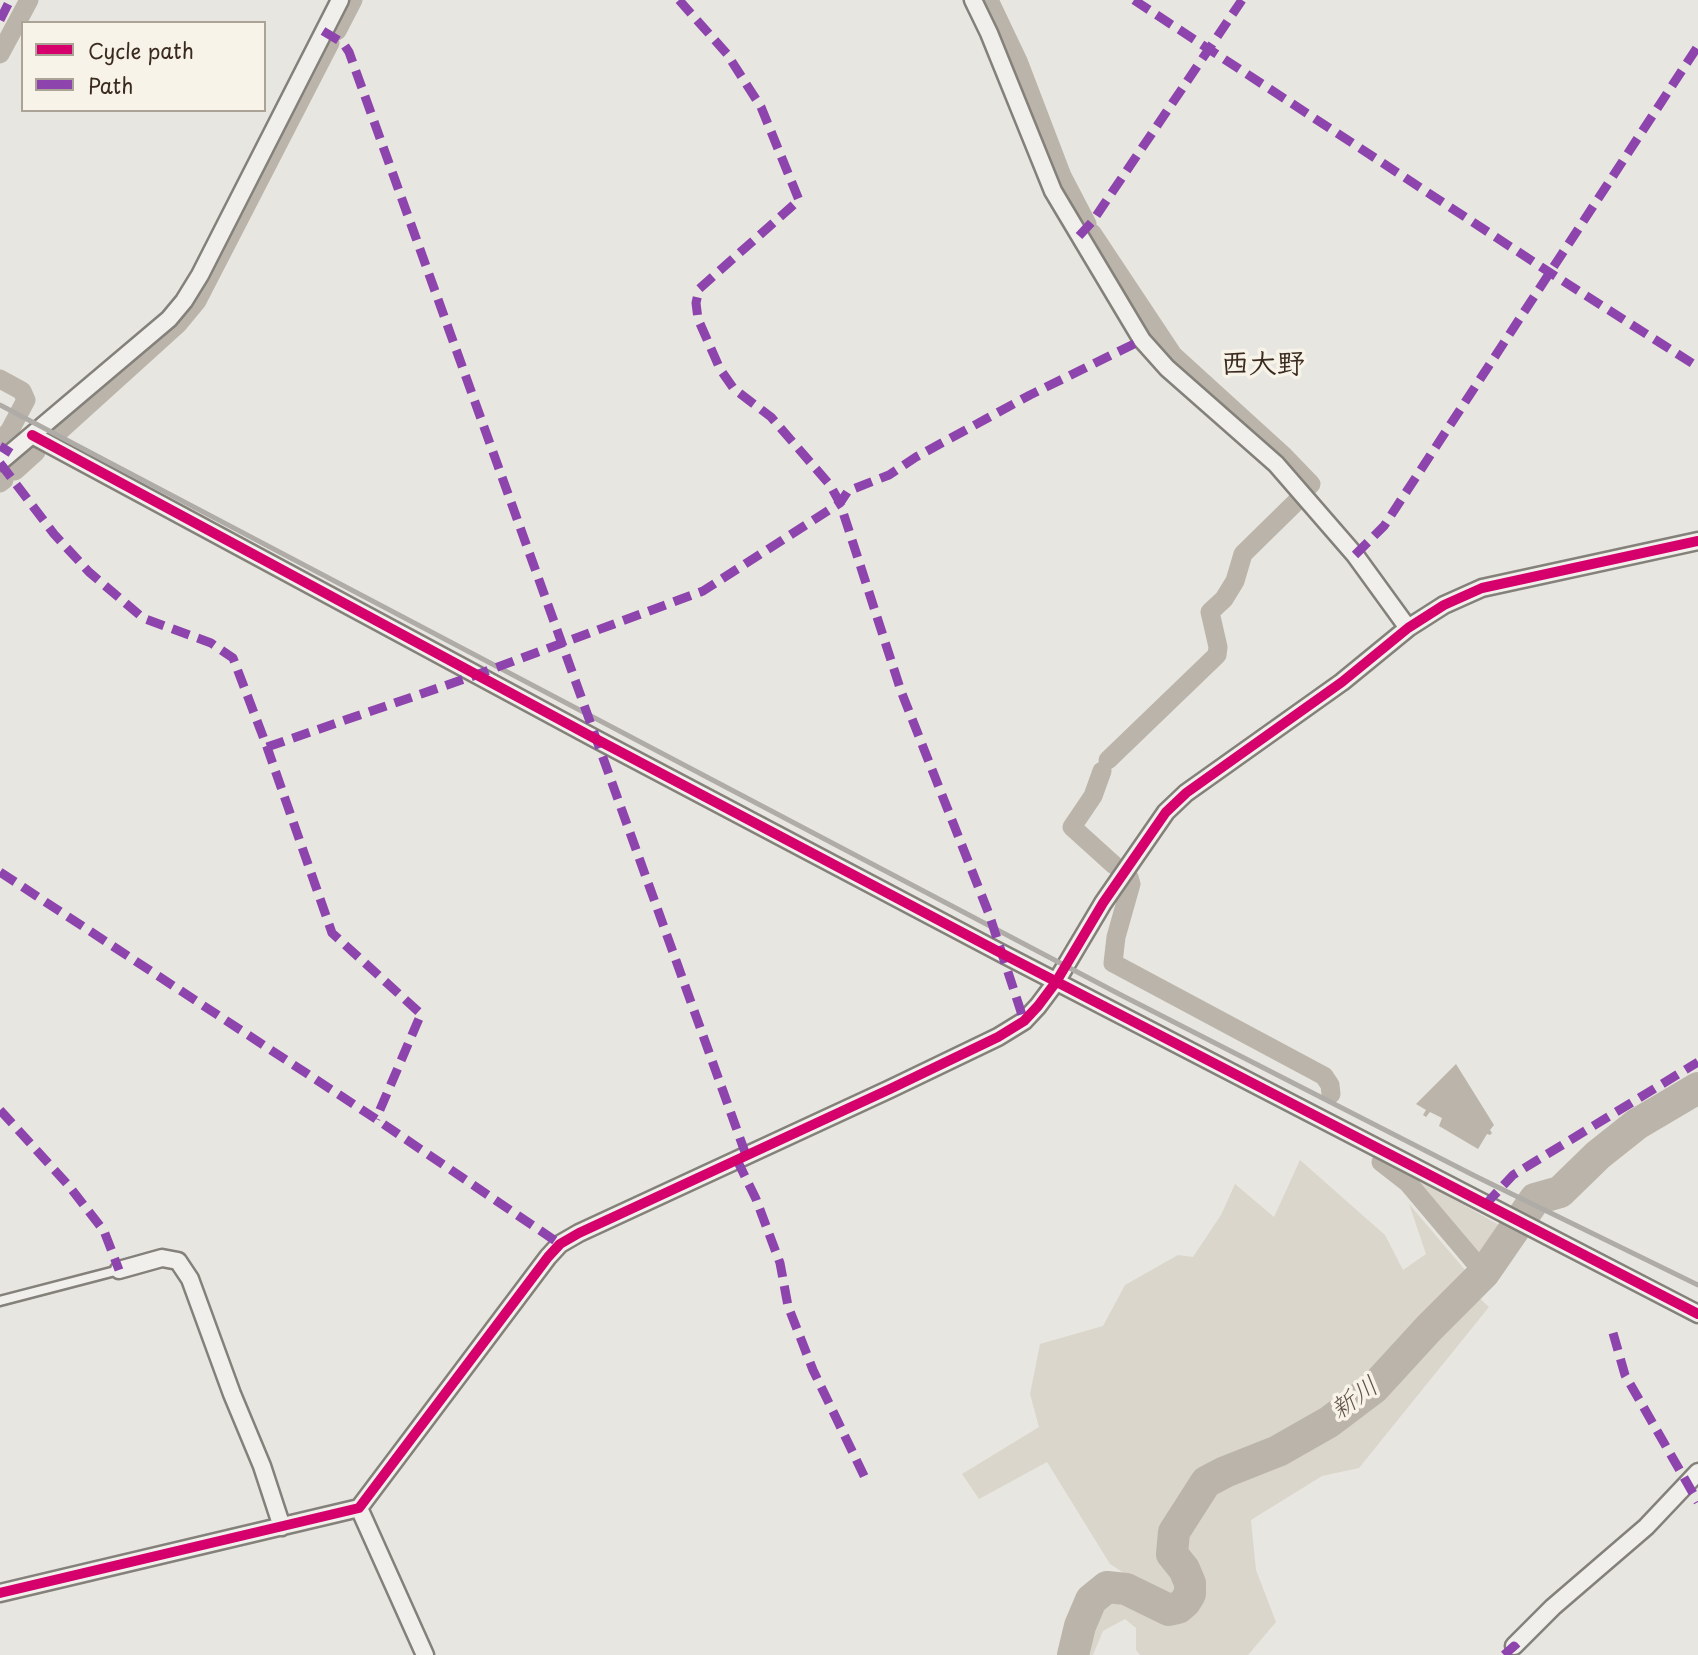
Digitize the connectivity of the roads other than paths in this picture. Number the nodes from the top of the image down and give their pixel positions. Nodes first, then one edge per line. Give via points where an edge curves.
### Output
1 (340, 0) edge
2 (973, 0) edge
3 (32, 435) junction
4 (0, 462) edge
5 (1698, 541) edge
6 (1408, 628) junction
7 (1056, 982) junction
8 (119, 1270) joint
9 (0, 1301) edge
10 (1698, 1314) edge
11 (1698, 1472) edge
12 (359, 1508) junction
13 (282, 1527) junction
14 (0, 1593) edge
15 (1514, 1646) dead end
16 (425, 1655) edge

1 - 3 street via 184,301 169,319
2 - 6 street via 1053,191 1142,340 1301,491
3 - 4 street
3 - 7 street
5 - 6 street via 1482,588
6 - 7 street via 1166,812 1103,902
7 - 10 street
7 - 12 street via 1024,1021 998,1037 560,1244
8 - 9 lane
8 - 13 street via 162,1258 178,1261 190,1279
11 - 15 street via 1646,1527
12 - 13 street
12 - 16 street
13 - 14 street

